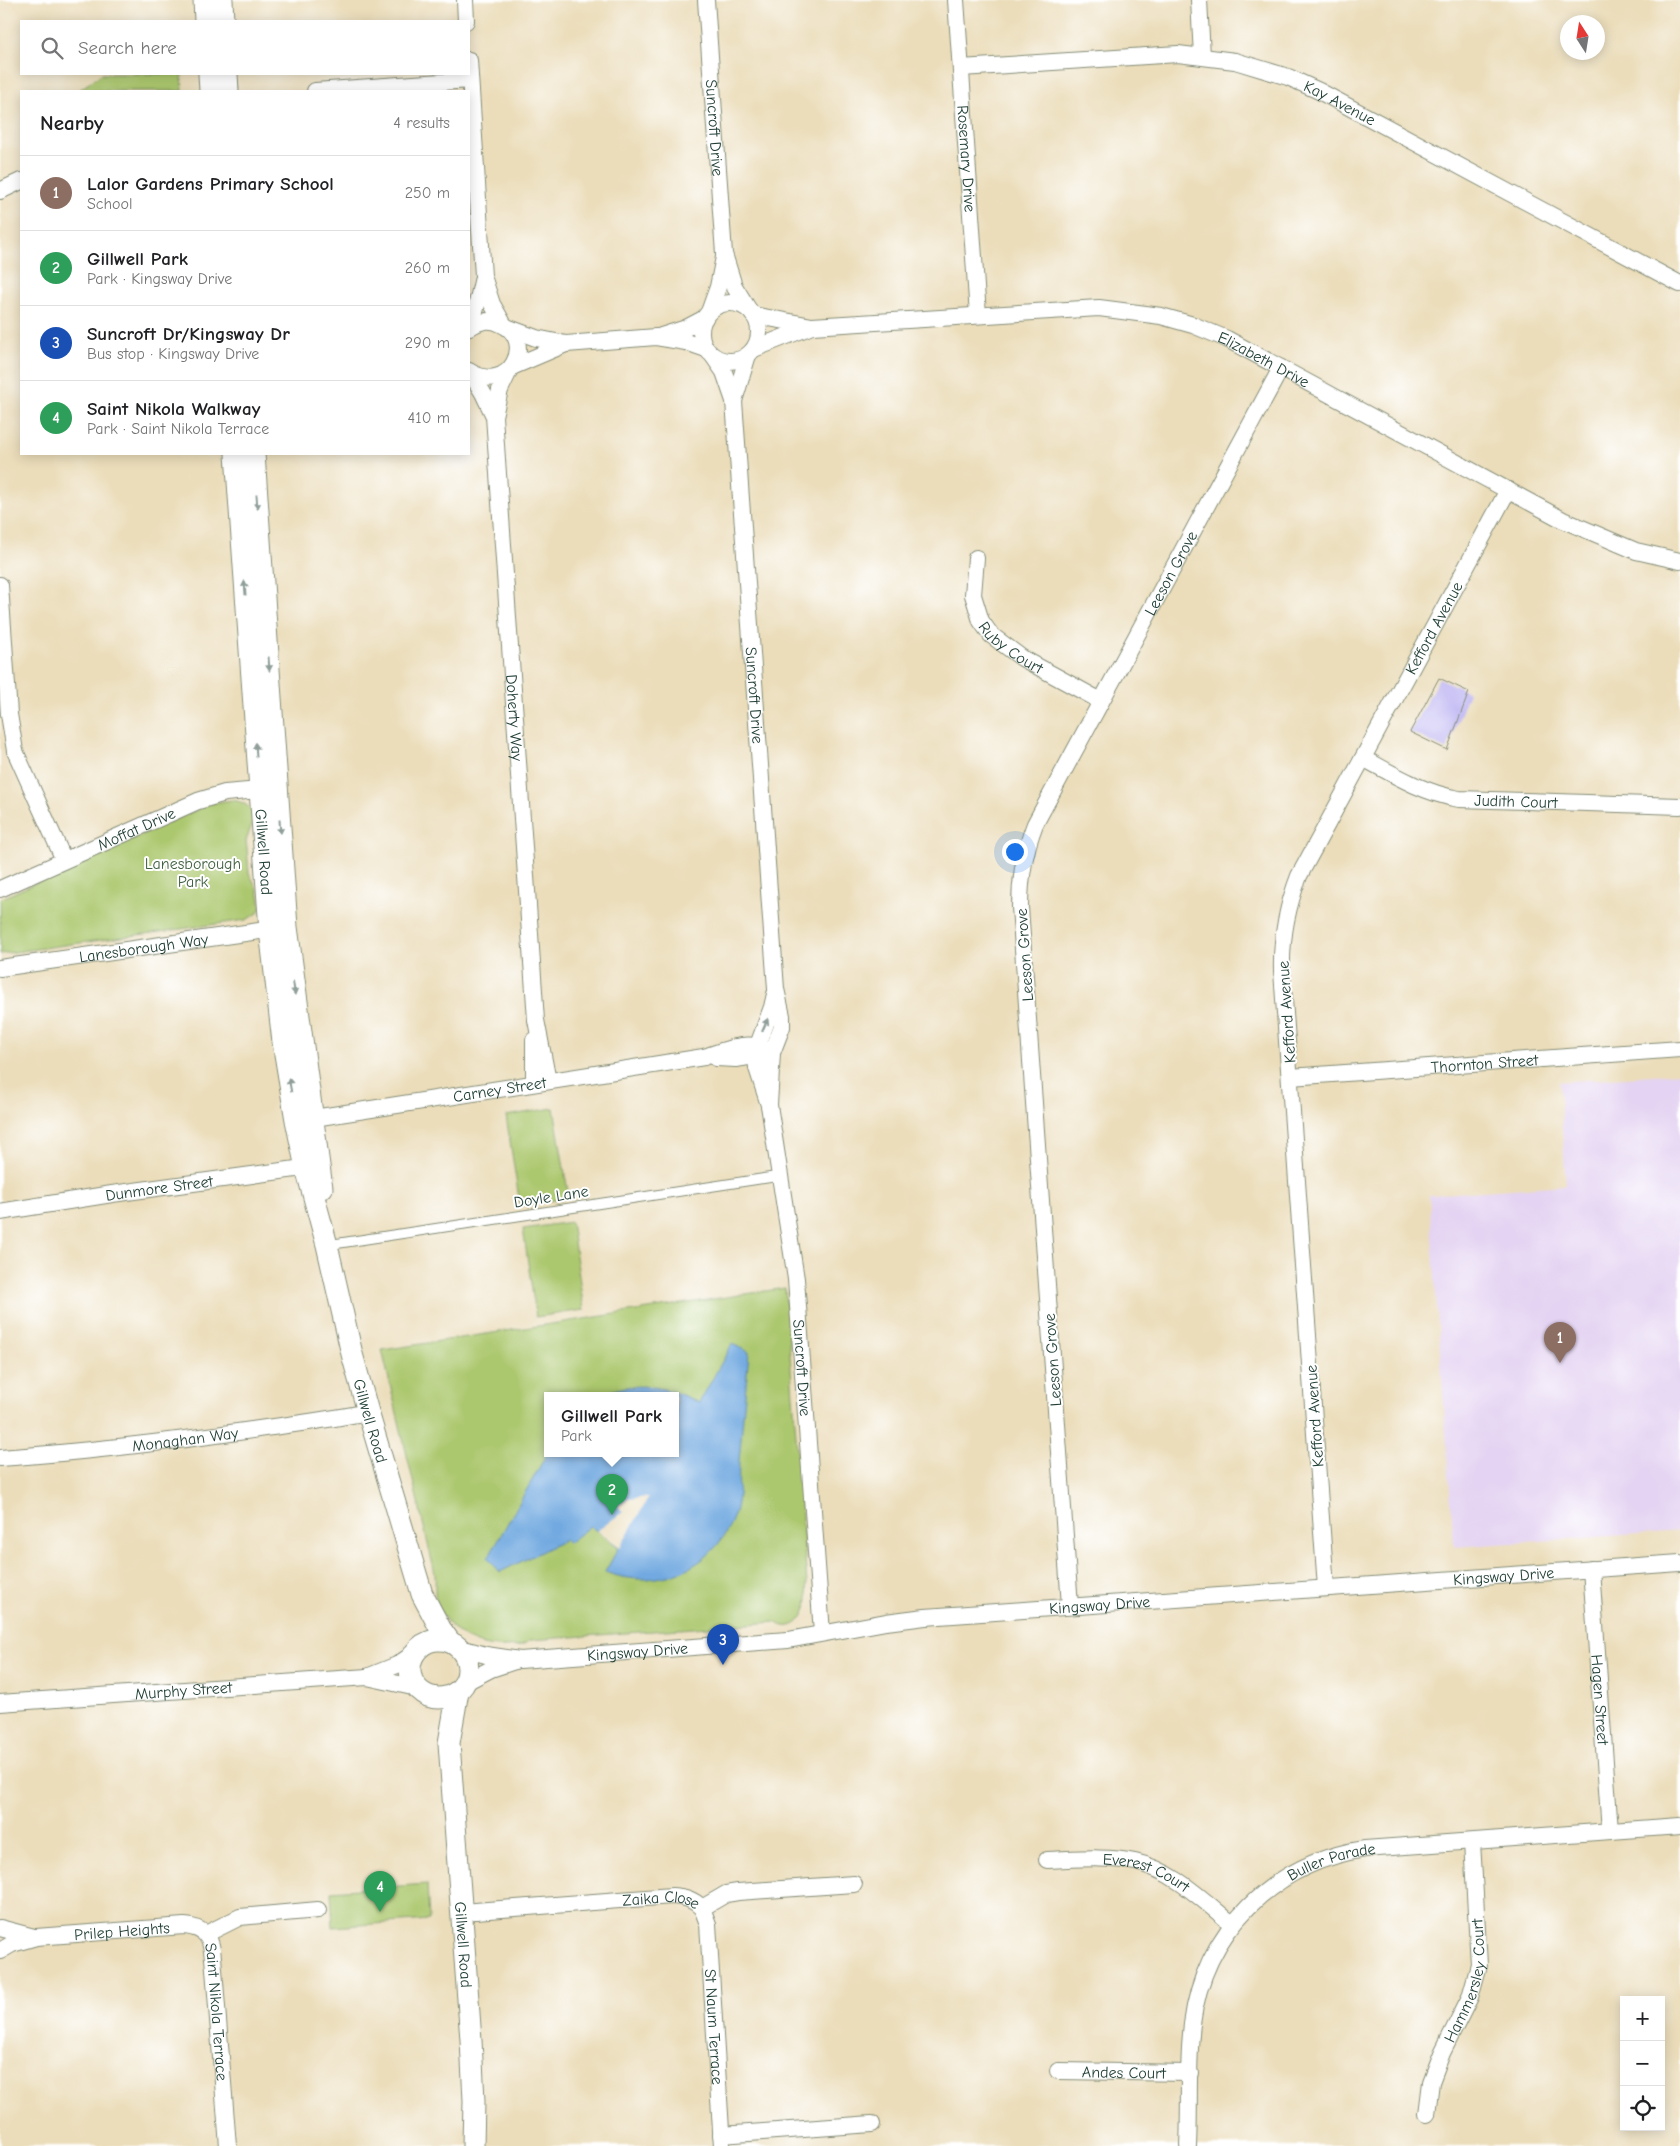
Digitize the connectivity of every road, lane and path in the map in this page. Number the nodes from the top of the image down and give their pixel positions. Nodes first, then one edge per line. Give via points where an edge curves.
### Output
1 (204, 0) edge
2 (222, 0) edge
3 (465, 0) edge
4 (706, 0) edge
5 (956, 0) edge
6 (1199, 0) edge
7 (205, 20) edge
8 (223, 20) edge
9 (466, 20) edge
10 (1202, 56) junction
11 (961, 68) junction
12 (209, 75) edge
13 (227, 75) edge
14 (470, 75) edge
15 (470, 80) junction
16 (210, 90) edge
17 (228, 90) edge
18 (329, 90) edge
19 (20, 181) edge
20 (0, 191) edge
21 (724, 254) junction
22 (484, 276) junction
23 (1680, 284) edge
24 (751, 312) junction
25 (707, 315) junction
26 (978, 316) junction
27 (470, 325) edge
28 (812, 326) junction
29 (506, 327) junction
30 (470, 328) edge
31 (656, 337) junction
32 (566, 344) junction
33 (751, 352) junction
34 (710, 353) junction
35 (1281, 368) junction
36 (511, 369) junction
37 (470, 372) edge
38 (470, 372) edge
39 (734, 401) junction
40 (494, 416) junction
41 (236, 455) edge
42 (254, 455) edge
43 (1508, 490) junction
44 (976, 558) dead end
45 (1680, 561) edge
46 (0, 585) edge
47 (1101, 701) junction
48 (1363, 758) junction
49 (268, 789) junction
50 (1680, 806) edge
51 (64, 860) junction
52 (0, 889) edge
53 (278, 928) junction
54 (0, 968) edge
55 (1680, 1049) edge
56 (762, 1052) junction
57 (1290, 1077) junction
58 (541, 1082) junction
59 (304, 1119) junction
60 (313, 1167) junction
61 (780, 1176) junction
62 (0, 1212) edge
63 (327, 1245) junction
64 (368, 1412) junction
65 (0, 1458) edge
66 (1680, 1563) edge
67 (1591, 1569) junction
68 (1326, 1588) junction
69 (422, 1594) junction
70 (1070, 1606) junction
71 (822, 1633) junction
72 (455, 1645) junction
73 (416, 1651) junction
74 (520, 1660) junction
75 (367, 1677) junction
76 (462, 1686) junction
77 (421, 1692) junction
78 (0, 1703) edge
79 (449, 1743) junction
80 (1680, 1826) edge
81 (1610, 1831) junction
82 (1472, 1842) junction
83 (1047, 1860) dead end
84 (854, 1884) dead end
85 (702, 1908) junction
86 (318, 1910) dead end
87 (462, 1912) junction
88 (1232, 1924) junction
89 (0, 1928) edge
90 (206, 1934) junction
91 (36, 1937) junction
92 (0, 1951) edge
93 (1058, 2071) dead end
94 (1190, 2072) junction
95 (1427, 2114) dead end
96 (872, 2124) dead end
97 (722, 2140) edge
98 (228, 2146) edge
99 (473, 2146) edge
100 (1188, 2146) edge

1 - 7 street
2 - 8 street
3 - 9 street
4 - 21 street, Suncroft Drive
5 - 11 street, Rosemary Drive
6 - 10 street
10 - 11 street, Kay Avenue via 1144,55
10 - 23 street, Kay Avenue via 1262,68 1319,91
11 - 26 street, Rosemary Drive
12 - 16 street
13 - 17 street
14 - 15 street
15 - 18 street
15 - 22 street
19 - 20 street
21 - 24 street, Suncroft Drive via 734,286
21 - 25 street, Suncroft Drive via 718,287
22 - 27 street
22 - 29 street via 492,304
24 - 25 street via 733,303 724,304
24 - 28 street, Elizabeth Drive
24 - 33 street via 759,332
25 - 31 street via 686,328
25 - 34 street via 701,334
26 - 28 street, Elizabeth Drive
26 - 35 street, Elizabeth Drive via 1098,308 1161,316 1227,339
28 - 33 street, Elizabeth Drive
29 - 30 street via 486,320
29 - 32 street
29 - 36 street, Doherty Way via 517,342 518,351
31 - 32 street
31 - 34 street via 686,342
32 - 36 street
33 - 34 street via 731,362
33 - 39 street, Suncroft Drive
34 - 39 street, Suncroft Drive via 724,372
35 - 43 street, Elizabeth Drive
35 - 47 street, Leeson Grove
36 - 37 street via 500,377 489,379
36 - 40 street, Doherty Way via 500,390
38 - 40 street, Doherty Way
39 - 56 street, Suncroft Drive via 776,989
40 - 58 street, Doherty Way via 536,1020 533,1043
49 -> 41 street, Gillwell Road
42 -> 49 street, Gillwell Road
43 - 45 street, Elizabeth Drive via 1599,537 1636,551
43 - 48 street, Kefford Avenue
44 - 47 street, Ruby Court via 973,595 981,622 991,635 1022,658
46 - 51 street via 9,714 15,751
47 - 70 street, Leeson Grove via 1034,824 1020,886
48 - 50 street, Judith Court via 1418,787 1459,799
48 - 57 street, Kefford Avenue via 1299,876 1288,908 1282,951
49 - 51 street, Moffat Drive via 225,792 207,798
49 - 53 street, Gillwell Road
51 - 52 street, Moffat Drive
53 - 54 street, Lanesborough Way
53 - 59 street, Gillwell Road
55 - 57 street, Thornton Street
56 - 58 street, Carney Street via 733,1048 704,1057
56 - 61 street, Suncroft Drive via 757,1068 770,1105
57 - 68 street, Kefford Avenue
58 - 59 street, Carney Street
59 - 60 street, Gillwell Road
60 - 62 street, Dunmore Street
60 - 63 street, Gillwell Road
61 - 63 lane, Doyle Lane
61 - 71 street, Suncroft Drive via 797,1297
63 - 64 street, Gillwell Road
64 - 65 street, Monaghan Way via 161,1443
64 - 69 street, Gillwell Road
66 - 67 street, Kingsway Drive
67 - 68 street, Kingsway Drive
67 - 81 street, Hagen Street
68 - 70 street, Kingsway Drive
69 - 72 street, Gillwell Road via 440,1628
69 - 73 street, Gillwell Road via 421,1632
70 - 71 street, Kingsway Drive via 925,1617
71 - 74 street, Kingsway Drive via 756,1643
72 - 73 street via 442,1639 433,1640
72 - 74 street, Kingsway Drive via 486,1655
72 - 76 street via 468,1664
73 - 75 street, Murphy Street via 397,1665
73 - 77 street via 409,1672
74 - 76 street, Kingsway Drive via 491,1669
75 - 77 street, Murphy Street
75 - 78 street, Murphy Street
76 - 77 street via 442,1698
76 - 79 street, Gillwell Road
77 - 79 street, Gillwell Road via 433,1707
79 - 87 street, Gillwell Road
80 - 81 street, Buller Parade
81 - 82 street, Buller Parade
82 - 88 street, Buller Parade via 1344,1852 1299,1869 1276,1883
82 - 95 street, Hammersley Court via 1479,1965 1470,1997 1431,2082
83 - 88 street, Everest Court via 1106,1858 1153,1867 1192,1891
84 - 85 street, Zaika Close via 738,1892 726,1894
85 - 87 street, Zaika Close via 696,1901 672,1896
85 - 97 street, St Naum Terrace via 708,1924
86 - 90 street, Saint Nikola Terrace via 240,1917
87 - 99 street, Gillwell Road via 474,2092
88 - 94 street, Buller Parade via 1211,1959 1199,1994 1192,2025
89 - 91 street, Prilep Heights
90 - 91 street, Prilep Heights via 184,1926
90 - 98 street, Saint Nikola Terrace via 212,1949
91 - 92 street, Prilep Heights
93 - 94 street, Andes Court
94 - 100 street, Buller Parade
96 - 97 street

